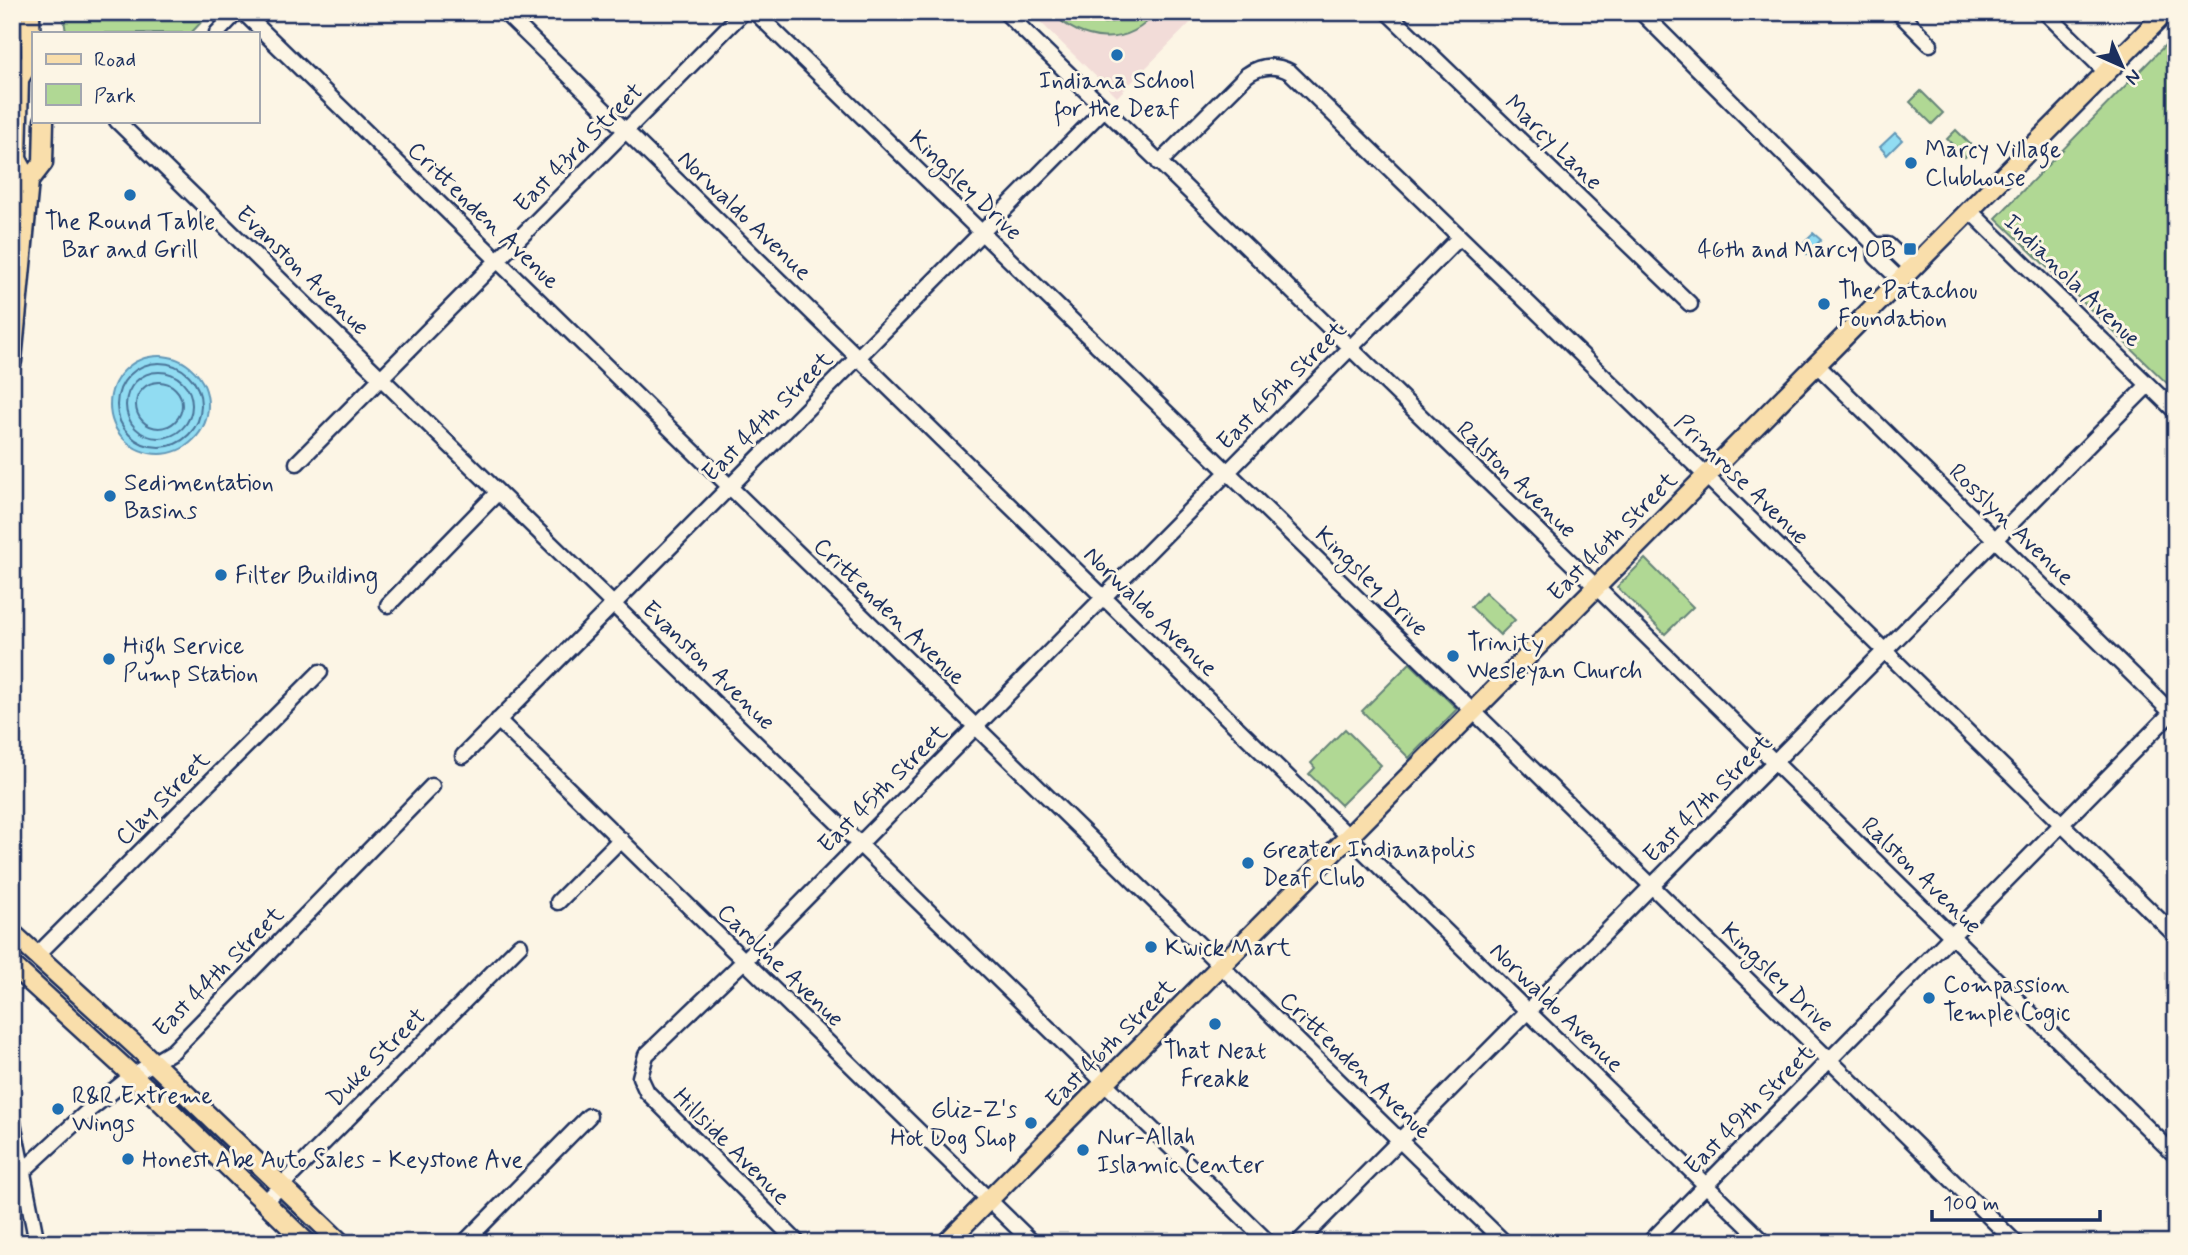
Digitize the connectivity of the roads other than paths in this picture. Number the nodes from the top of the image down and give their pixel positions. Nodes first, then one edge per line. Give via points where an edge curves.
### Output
1 (30, 12) edge
2 (240, 12) edge
3 (504, 12) edge
4 (743, 12) edge
5 (755, 12) edge
6 (1005, 12) edge
7 (1387, 12) edge
8 (1641, 12) edge
9 (1898, 12) edge
10 (2045, 12) edge
11 (2166, 12) edge
12 (218, 32) edge
13 (32, 38) edge
14 (1930, 44) dead end
15 (32, 61) edge
16 (2106, 72) junction
17 (1104, 109) junction
18 (44, 122) edge
19 (123, 123) edge
20 (626, 131) junction
21 (1160, 163) junction
22 (29, 181) junction
23 (1969, 210) junction
24 (982, 232) junction
25 (1460, 237) junction
26 (498, 260) junction
27 (1906, 274) junction
28 (1690, 304) dead end
29 (1349, 348) junction
30 (858, 357) junction
31 (12, 361) edge
32 (1816, 364) junction
33 (382, 377) junction
34 (2148, 385) junction
35 (2176, 412) edge
36 (297, 463) dead end
37 (1227, 472) junction
38 (1706, 476) junction
39 (730, 487) junction
40 (498, 492) junction
41 (1995, 540) junction
42 (1596, 587) junction
43 (1103, 596) junction
44 (613, 604) junction
45 (388, 605) dead end
46 (1885, 651) junction
47 (320, 672) dead end
48 (1473, 711) junction
49 (2174, 713) edge
50 (498, 720) junction
51 (975, 726) junction
52 (463, 756) dead end
53 (1774, 762) junction
54 (432, 786) dead end
55 (2062, 824) junction
56 (1350, 835) junction
57 (621, 839) junction
58 (859, 843) junction
59 (1652, 886) junction
60 (558, 902) dead end
61 (12, 933) edge
62 (1952, 936) junction
63 (2176, 936) edge
64 (520, 945) dead end
65 (36, 956) junction
66 (744, 961) junction
67 (12, 965) edge
68 (1222, 965) junction
69 (1528, 1010) junction
70 (1829, 1060) junction
71 (154, 1062) junction
72 (132, 1075) junction
73 (640, 1077) joint
74 (1105, 1083) junction
75 (589, 1116) dead end
76 (12, 1118) edge
77 (1400, 1140) junction
78 (2176, 1156) edge
79 (23, 1171) junction
80 (282, 1185) junction
81 (1706, 1185) junction
82 (989, 1199) junction
83 (265, 1202) junction
84 (37, 1243) edge
85 (307, 1243) edge
86 (341, 1243) edge
87 (464, 1243) edge
88 (798, 1243) edge
89 (946, 1243) edge
90 (1034, 1243) edge
91 (1269, 1243) edge
92 (1298, 1243) edge
93 (1505, 1243) edge
94 (1649, 1243) edge
95 (1765, 1243) edge
96 (2016, 1243) edge

1 - 13 main road
2 - 12 street
2 - 26 street, Crittenden Avenue
3 - 20 street, Norwaldo Avenue
4 - 20 street, East 43rd Street
5 - 24 street, Kingsley Drive
6 - 17 street, Ralston Avenue
7 - 28 street, Marcy Lane
8 - 27 street via 1875,245 1888,245
9 - 14 street
10 - 16 street
11 - 16 main road, East 46th Street
13 - 15 main road
15 - 22 main road via 19,79 17,159
16 - 23 main road, East 46th Street
17 - 21 street, Ralston Avenue
17 - 24 street, East 44th Street
18 - 22 main road via 43,163
19 - 33 street, Evanston Avenue
20 - 26 street, East 43rd Street
20 - 30 street, Norwaldo Avenue
21 - 25 street, Primrose Avenue via 1247,75 1268,67 1281,68 1294,75
21 - 29 street, Ralston Avenue
22 - 31 main road
23 - 27 main road, East 46th Street
23 - 34 street, Indianola Avenue
24 - 30 street, East 44th Street
24 - 37 street, Kingsley Drive
25 - 29 street, East 45th Street
25 - 38 street, Primrose Avenue
26 - 33 street, East 43rd Street
26 - 39 street, Crittenden Avenue
27 - 32 main road, East 46th Street
29 - 37 street, East 45th Street
29 - 42 street, Ralston Avenue
30 - 39 street, East 44th Street
30 - 43 street, Norwaldo Avenue
32 - 38 main road, East 46th Street
32 - 41 street, Rosslyn Avenue
33 - 36 street, East 43rd Street
33 - 40 street, Evanston Avenue
34 - 35 street, Indianola Avenue
34 - 41 street, East 47th Street
37 - 43 street, East 45th Street
37 - 48 street, Kingsley Drive
38 - 42 main road, East 46th Street
38 - 46 street, Primrose Avenue
39 - 44 street, East 44th Street
39 - 51 street, Crittenden Avenue
40 - 44 street, Evanston Avenue
40 - 45 street
41 - 46 street, East 47th Street
41 - 49 street, Rosslyn Avenue
42 - 48 main road, East 46th Street
42 - 53 street, Ralston Avenue
43 - 51 street, East 45th Street
43 - 56 street, Norwaldo Avenue
44 - 50 street, East 44th Street
44 - 58 street, Evanston Avenue
46 - 53 street, East 47th Street
46 - 55 street, Primrose Avenue
47 - 65 street, Clay Street
48 - 56 main road, East 46th Street
48 - 59 street, Kingsley Drive
49 - 55 street, East 49th Street
50 - 52 street, East 44th Street
50 - 57 street, Caroline Avenue
51 - 58 street, East 45th Street
51 - 68 street, Crittenden Avenue
53 - 59 street, East 47th Street
53 - 62 street, Ralston Avenue
54 - 71 street, East 44th Street via 173,1051
55 - 62 street, East 49th Street
55 - 63 street, Primrose Avenue
56 - 68 main road, East 46th Street
56 - 69 street, Norwaldo Avenue
57 - 60 street
57 - 66 street, Caroline Avenue
58 - 66 street, East 45th Street
58 - 74 street, Evanston Avenue
59 - 69 street, East 47th Street
59 - 70 street, Kingsley Drive
61 - 65 main road
62 - 70 street, East 49th Street
62 - 78 street, Ralston Avenue
64 - 80 street, Duke Street
65 - 71 main road
66 - 73 street, East 45th Street via 650,1050
66 - 82 street, Caroline Avenue
67 - 72 main road
68 - 74 main road, East 46th Street
68 - 77 street, Crittenden Avenue
69 - 77 street, East 47th Street
69 - 81 street, Norwaldo Avenue
70 - 81 street, East 49th Street
70 - 96 street, Kingsley Drive
71 - 72 street, East 44th Street
71 - 80 main road
72 - 79 street, East 44th Street
72 - 83 main road
73 - 88 street, Hillside Avenue via 653,1100
74 - 82 main road, East 46th Street
74 - 91 street, Evanston Avenue
75 - 87 street
76 - 79 street
77 - 92 street, East 47th Street
77 - 93 street, Crittenden Avenue
79 - 84 street
80 - 83 street, Duke Street
80 - 86 main road
81 - 94 street, East 49th Street
81 - 95 street, Norwaldo Avenue
82 - 89 main road, East 46th Street
82 - 90 street, Caroline Avenue
83 - 85 main road

